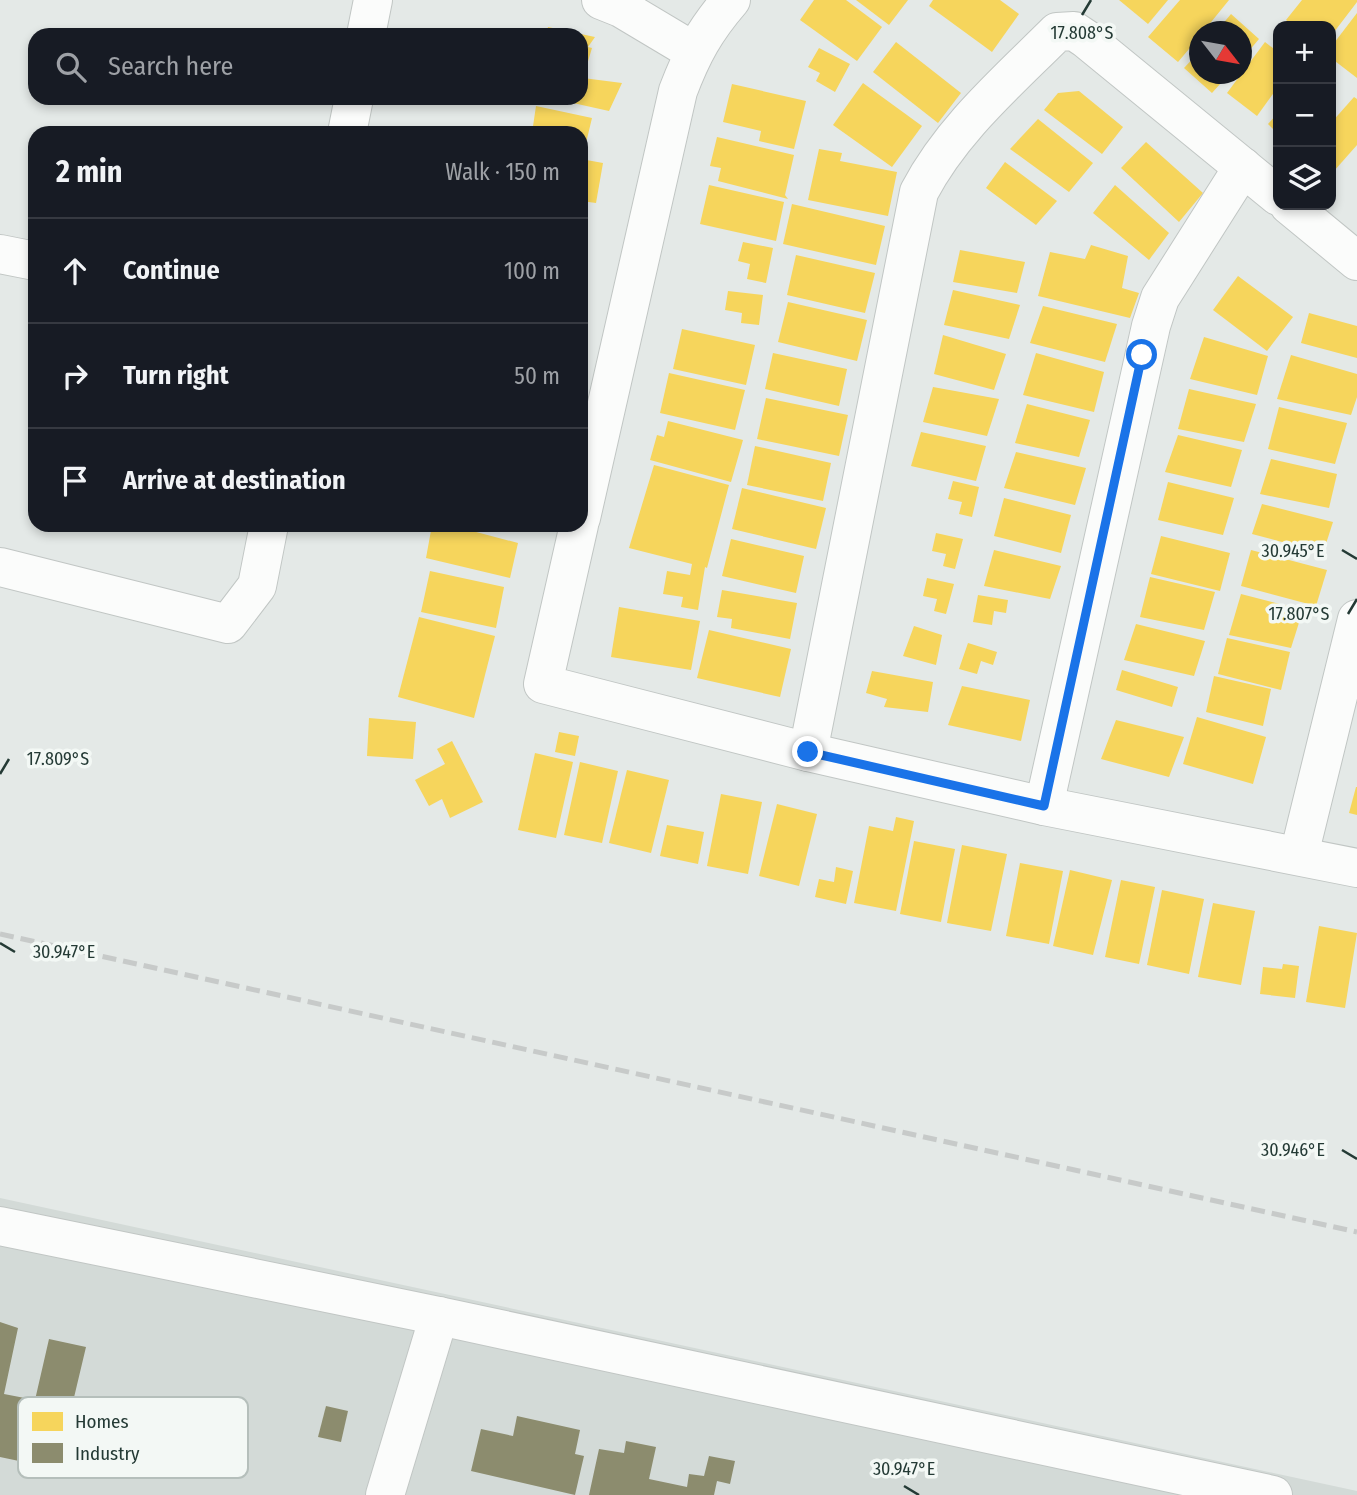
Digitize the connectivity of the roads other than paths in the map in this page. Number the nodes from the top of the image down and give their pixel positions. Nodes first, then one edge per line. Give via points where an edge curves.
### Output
1 (373, 0) edge
2 (601, 0) edge
3 (731, 0) edge
4 (367, 28) edge
5 (693, 51) junction
6 (353, 105) edge
7 (348, 126) edge
8 (1244, 167) junction
9 (1273, 192) edge
10 (1295, 210) edge
11 (0, 254) edge
12 (28, 260) edge
13 (1357, 261) edge
14 (588, 486) edge
15 (268, 532) edge
16 (577, 532) edge
17 (0, 567) edge
18 (1357, 619) edge
19 (808, 752) junction
20 (1044, 806) junction
21 (1299, 855) junction
22 (1357, 868) edge
23 (0, 1226) edge
24 (439, 1316) junction
25 (385, 1495) edge
26 (1273, 1495) edge

1 - 4 street
2 - 5 street
3 - 5 street
5 - 14 street via 678,91
6 - 7 street
8 - 9 street
8 - 19 street via 1074,32 1058,32 952,138 919,192
8 - 20 street via 1160,298 1151,326
10 - 13 street
11 - 12 street
15 - 17 street via 257,586 228,624
16 - 19 street via 543,684
18 - 21 street
19 - 20 street
20 - 21 street
21 - 22 street
23 - 24 street
24 - 25 street
24 - 26 street

